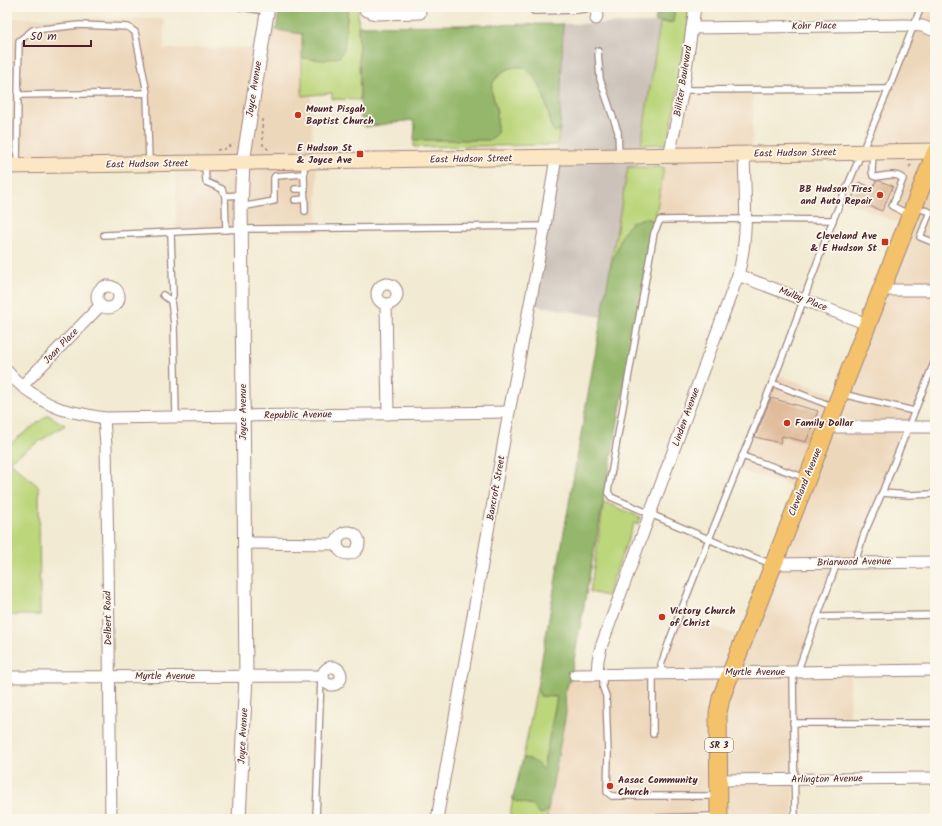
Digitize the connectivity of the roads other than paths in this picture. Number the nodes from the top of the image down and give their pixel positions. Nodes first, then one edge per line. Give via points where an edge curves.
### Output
1 (240, 7) edge
2 (365, 7) edge
3 (599, 7) edge
4 (695, 7) edge
5 (921, 7) edge
6 (267, 9) edge
7 (534, 11) dead end
8 (420, 13) dead end
9 (596, 19) dead end
10 (915, 25) junction
11 (692, 28) junction
12 (935, 31) edge
13 (598, 51) dead end
14 (889, 89) junction
15 (683, 90) junction
16 (147, 93) junction
17 (18, 95) junction
18 (868, 152) junction
19 (935, 152) edge
20 (744, 154) junction
21 (619, 156) junction
22 (669, 156) junction
23 (556, 157) junction
24 (243, 162) junction
25 (205, 163) junction
26 (149, 164) junction
27 (12, 166) edge
28 (304, 168) junction
29 (295, 189) dead end
30 (305, 189) junction
31 (225, 196) junction
32 (305, 199) junction
33 (295, 200) dead end
34 (241, 201) junction
35 (305, 211) dead end
36 (912, 211) junction
37 (745, 219) junction
38 (833, 220) junction
39 (546, 226) junction
40 (242, 229) junction
41 (226, 230) junction
42 (171, 233) junction
43 (104, 235) dead end
44 (935, 243) edge
45 (738, 275) junction
46 (881, 290) junction
47 (935, 290) edge
48 (163, 296) dead end
49 (804, 300) junction
50 (171, 301) junction
51 (386, 305) dead end
52 (100, 306) dead end
53 (867, 324) junction
54 (935, 360) edge
55 (7, 371) edge
56 (772, 383) junction
57 (22, 386) junction
58 (837, 400) junction
59 (914, 411) junction
60 (509, 412) junction
61 (388, 414) junction
62 (176, 416) junction
63 (243, 416) junction
64 (104, 418) junction
65 (826, 427) junction
66 (907, 427) junction
67 (935, 427) edge
68 (742, 456) junction
69 (807, 478) junction
70 (882, 494) junction
71 (935, 494) edge
72 (650, 514) junction
73 (709, 539) junction
74 (245, 543) junction
75 (337, 544) dead end
76 (855, 562) junction
77 (935, 562) edge
78 (837, 563) junction
79 (773, 564) junction
80 (935, 615) edge
81 (817, 617) junction
82 (935, 670) edge
83 (730, 672) junction
84 (793, 672) junction
85 (657, 673) junction
86 (600, 674) junction
87 (575, 675) dead end
88 (109, 676) junction
89 (246, 676) junction
90 (322, 676) joint
91 (7, 677) edge
92 (793, 723) junction
93 (935, 723) edge
94 (653, 734) dead end
95 (935, 778) edge
96 (794, 780) junction
97 (719, 788) junction
98 (719, 818) edge
99 (111, 819) edge
100 (239, 819) edge
101 (316, 819) edge
102 (437, 819) edge
103 (622, 819) edge
104 (795, 819) edge

1 - 6 lane
2 - 8 street via 365,10 375,14
3 - 7 lane
3 - 9 street
4 - 11 street, Billiter Boulevard
5 - 10 lane
6 - 24 street, Joyce Avenue
10 - 11 street, Kohr Place
10 - 12 street, Kohr Place
10 - 14 lane
11 - 15 street, Billiter Boulevard
13 - 21 lane via 600,79 618,132
14 - 15 lane
14 - 18 lane
15 - 22 street, Billiter Boulevard
16 - 17 lane
16 - 17 lane via 135,32 128,27 79,25 33,30 19,41
16 - 26 lane
17 - 27 lane
18 - 19 main road, East Hudson Street
18 - 20 main road, East Hudson Street
18 - 36 lane via 873,176 894,175 903,179 892,206
18 - 38 lane
19 - 36 main road, Cleveland Avenue / SR 3
20 - 22 main road, East Hudson Street
20 - 37 street, Linden Avenue
21 - 22 main road, East Hudson Street
21 - 23 main road, East Hudson Street
23 - 28 main road, East Hudson Street
23 - 39 street, Bancroft Street
24 - 25 main road, East Hudson Street
24 - 28 main road, East Hudson Street
24 - 34 street, Joyce Avenue
25 - 26 main road, East Hudson Street
25 - 31 lane via 206,182 222,190
26 - 27 main road, East Hudson Street
28 - 30 lane
28 - 34 lane via 275,176 277,201
29 - 30 lane
30 - 32 lane
31 - 34 lane
31 - 41 lane
32 - 33 lane
32 - 35 lane
34 - 40 street, Joyce Avenue
36 - 44 lane via 930,212 920,237
36 - 46 main road, Cleveland Avenue / SR 3
37 - 38 lane
37 - 45 street, Linden Avenue via 742,260
37 - 72 lane via 660,220 654,233 608,491 611,497
38 - 49 lane
39 - 40 lane
39 - 60 street, Bancroft Street
40 - 41 lane
40 - 63 street, Joyce Avenue
41 - 42 lane
42 - 43 lane
42 - 50 lane
45 - 49 street, Mulby Place
45 - 72 street, Linden Avenue
46 - 47 street
46 - 53 main road, Cleveland Avenue / SR 3
48 - 50 lane
49 - 53 street, Mulby Place
49 - 56 lane
50 - 62 lane
51 - 61 street
52 - 57 street, Joan Place
53 - 58 main road, Cleveland Avenue / SR 3
54 - 59 lane
55 - 57 street
56 - 58 lane
56 - 68 lane
57 - 64 street, Republic Avenue via 59,408
58 - 59 lane
58 - 65 main road, Cleveland Avenue / SR 3
59 - 66 lane
60 - 61 street, Republic Avenue
60 - 102 street, Bancroft Street
61 - 63 street, Republic Avenue
62 - 63 street, Republic Avenue
62 - 64 street, Republic Avenue
63 - 74 street, Joyce Avenue
64 - 88 street, Delbert Road
65 - 66 street
65 - 69 main road, Cleveland Avenue / SR 3
66 - 67 street
66 - 70 lane
68 - 69 lane
68 - 73 lane
69 - 79 main road, Cleveland Avenue / SR 3
70 - 71 lane
70 - 76 lane
72 - 73 lane
72 - 86 street, Linden Avenue via 601,647 598,660
73 - 79 lane
73 - 85 lane
74 - 75 street
74 - 89 street, Joyce Avenue
76 - 77 street, Briarwood Avenue
76 - 78 street, Briarwood Avenue
78 - 79 street, Briarwood Avenue
78 - 81 lane
79 - 83 main road, Cleveland Avenue / SR 3
80 - 81 lane
81 - 84 lane via 798,667
82 - 84 street, Myrtle Avenue
83 - 84 street, Myrtle Avenue
83 - 85 street, Myrtle Avenue
83 - 97 main road, Cleveland Avenue / SR 3 via 718,713
84 - 92 lane
85 - 86 street, Myrtle Avenue
85 - 94 lane
86 - 87 street, Myrtle Avenue
86 - 97 lane via 606,696 607,792 612,796
88 - 89 street, Myrtle Avenue
88 - 91 street, Myrtle Avenue
88 - 99 street, Delbert Road
89 - 90 street, Myrtle Avenue
89 - 100 street, Joyce Avenue
90 - 101 lane
92 - 93 lane
92 - 96 lane
95 - 96 street, Arlington Avenue
96 - 97 street, Arlington Avenue
96 - 104 lane
97 - 98 main road, Cleveland Avenue / SR 3
98 - 103 lane

